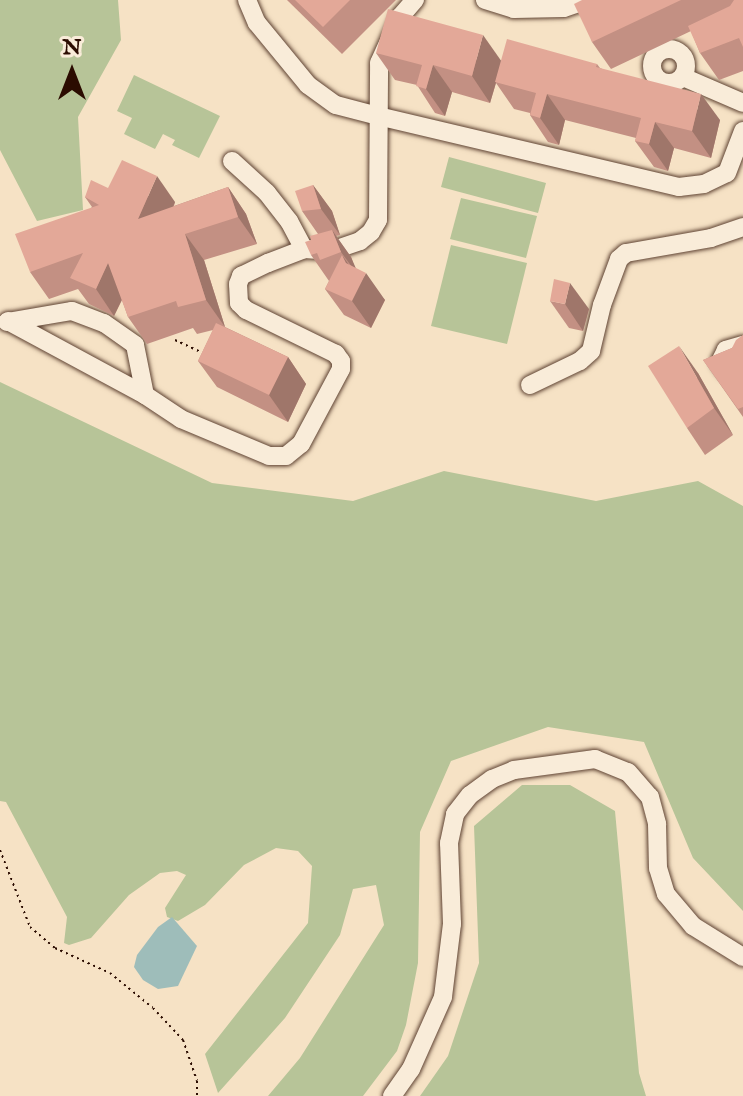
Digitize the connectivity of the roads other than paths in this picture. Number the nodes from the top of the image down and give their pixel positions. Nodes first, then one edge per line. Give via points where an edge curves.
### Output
1 (247, 0) edge
2 (415, 0) edge
3 (485, 0) edge
4 (587, 0) edge
5 (683, 77) junction
6 (743, 103) edge
7 (378, 116) junction
8 (743, 131) edge
9 (232, 161) dead end
10 (742, 230) edge
11 (304, 249) junction
12 (4, 322) edge
13 (743, 345) edge
14 (743, 366) edge
15 (530, 385) dead end
16 (145, 395) junction
17 (743, 957) edge
18 (392, 1096) edge

1 - 7 street via 257,23 308,85 336,105
2 - 7 street via 400,17 379,63
3 - 4 street via 514,9 564,8
5 - 5 street via 686,50 658,53 652,69 658,78 668,83
5 - 6 street
7 - 8 street via 679,187 704,184 727,173
7 - 11 street via 378,220 360,241 331,251
9 - 11 street via 267,193
10 - 15 street via 626,253 602,305 591,351
11 - 16 street via 241,276 237,295 246,310 341,361 301,444 286,456 269,456 181,419
12 - 16 street
12 - 16 street via 72,311 104,323 135,345
13 - 14 street via 726,350 720,362 726,370
17 - 18 street via 693,926 666,894 650,797 628,772 595,759 514,770 470,795 455,814 449,843 452,924 443,997 411,1069

